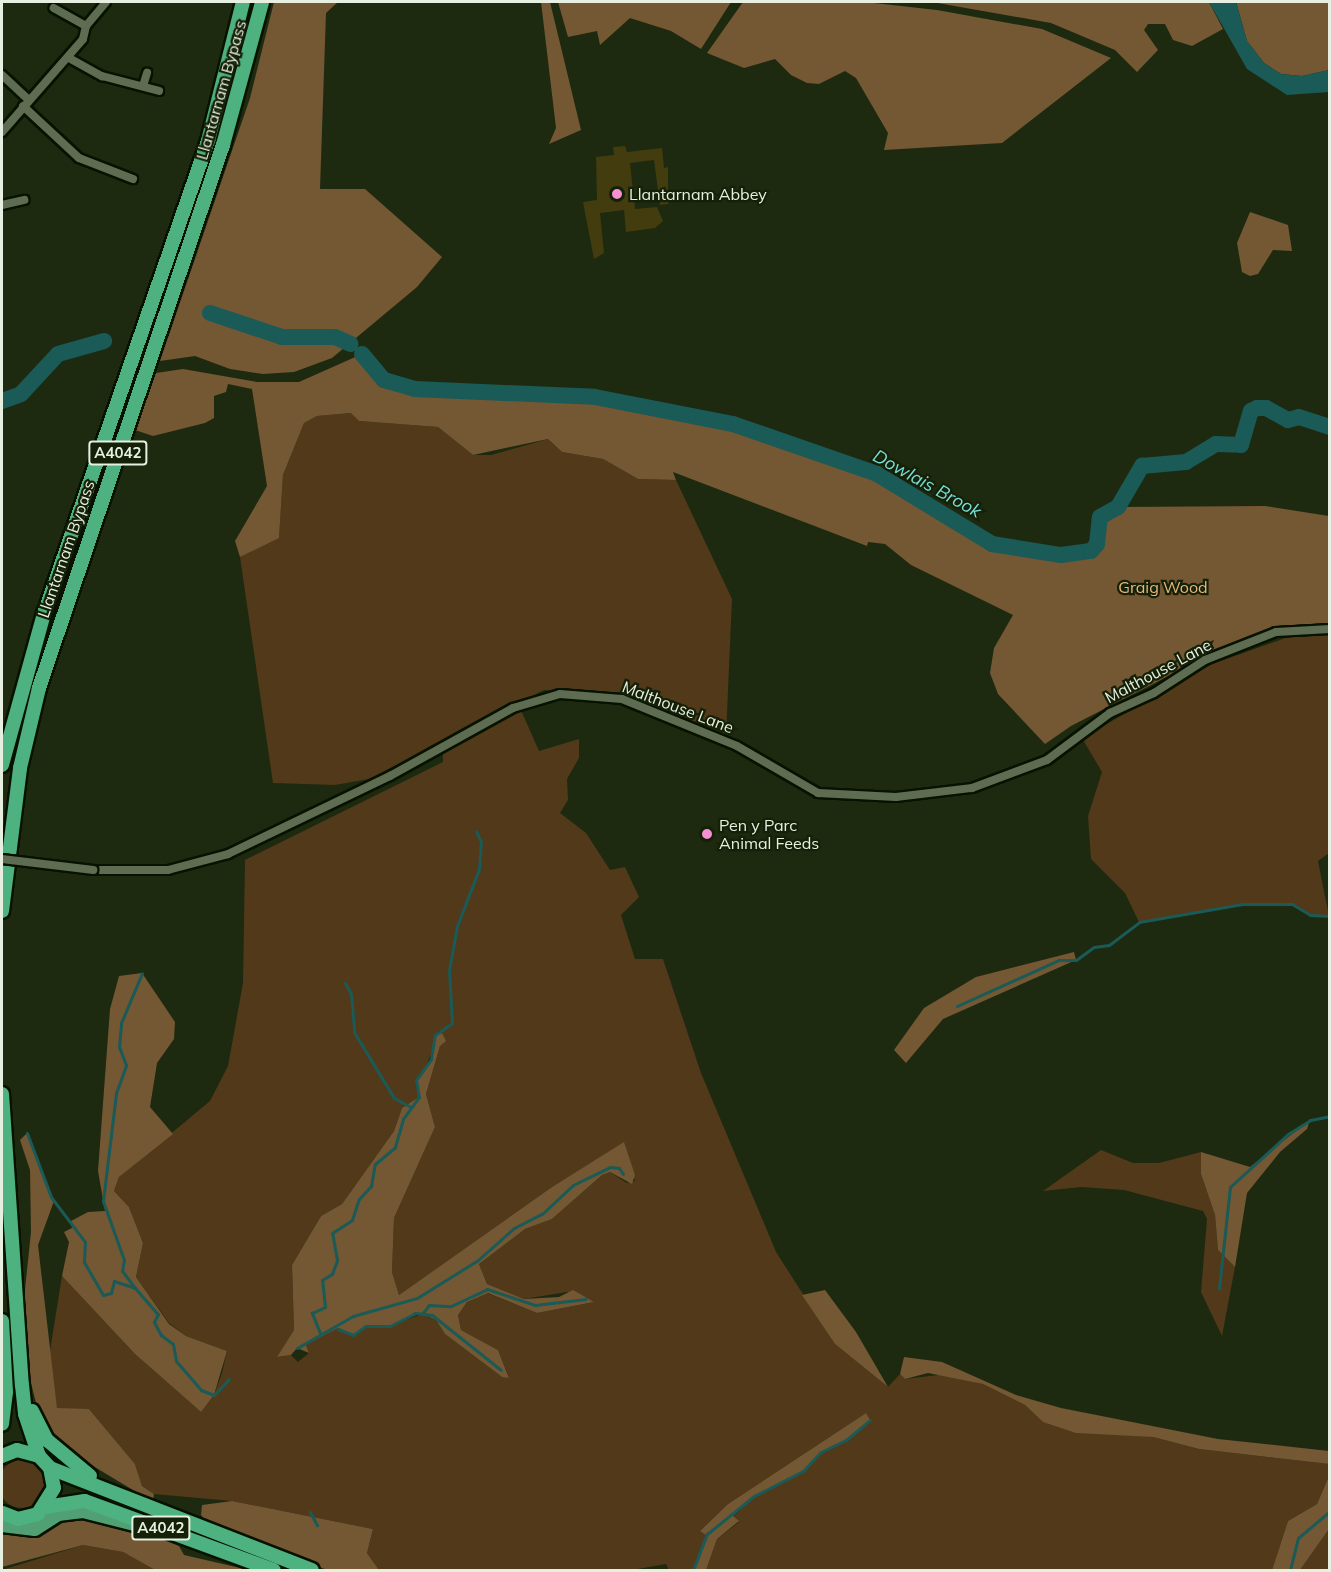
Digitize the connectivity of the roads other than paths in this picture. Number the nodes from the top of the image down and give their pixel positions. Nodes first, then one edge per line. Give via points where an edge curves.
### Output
1 (106, 2) edge
2 (243, 2) edge
3 (262, 2) edge
4 (54, 8) dead end
5 (86, 26) junction
6 (69, 58) junction
7 (147, 73) dead end
8 (2, 75) edge
9 (142, 86) junction
10 (159, 91) dead end
11 (26, 103) junction
12 (2, 132) edge
13 (133, 179) dead end
14 (24, 200) dead end
15 (2, 205) edge
16 (1329, 629) edge
17 (2, 765) edge
18 (2, 859) edge
19 (2, 911) edge
20 (2, 1094) edge
21 (2, 1321) edge
22 (22, 1385) junction
23 (2, 1422) edge
24 (2, 1456) edge
25 (39, 1456) junction
26 (50, 1467) junction
27 (111, 1491) junction
28 (46, 1507) junction
29 (2, 1513) edge
30 (2, 1526) edge
31 (155, 1526) junction
32 (274, 1570) edge
33 (312, 1570) edge

1 - 5 street
2 - 17 highway, Llantarnam Bypass / A4042 via 208,141 41,624
3 - 19 highway, Llantarnam Bypass / A4042 via 223,146 39,688 20,768
4 - 5 street
5 - 6 street
6 - 9 street via 102,76
6 - 11 street
7 - 9 street
8 - 11 street
9 - 10 street
11 - 12 street
11 - 13 street via 79,158
14 - 15 street
16 - 18 street, Malthouse Lane, bridge via 1276,632 1205,660 1154,693 1110,713 1047,760 972,788 896,797 818,793 737,746 622,699 560,694 513,708 390,776 228,854 168,870 93,870
20 - 22 highway, A4042
21 - 23 highway via 6,1392
22 - 25 highway, A4042 via 25,1414
22 - 27 highway, A4042 via 48,1440
24 - 25 highway via 17,1450
25 - 26 highway
26 - 27 highway, A4042
26 - 28 highway via 54,1488
27 - 33 highway, A4042
28 - 29 highway via 28,1518
28 - 31 highway, A4042 via 85,1501
30 - 31 main road via 34,1529 58,1514 83,1511
31 - 32 highway, A4042

